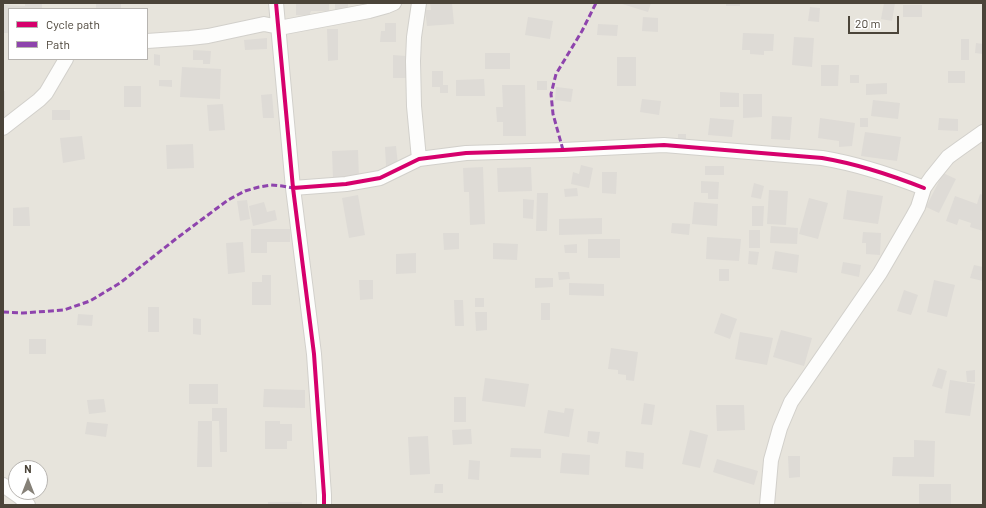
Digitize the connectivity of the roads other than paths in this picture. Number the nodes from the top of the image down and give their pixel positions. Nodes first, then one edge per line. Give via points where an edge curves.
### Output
1 (276, 3) edge
2 (394, 3) edge
3 (419, 3) edge
4 (279, 28) junction
5 (148, 41) edge
6 (65, 60) edge
7 (3, 128) edge
8 (983, 132) edge
9 (419, 159) junction
10 (293, 188) junction
11 (924, 188) junction
12 (3, 486) edge
13 (28, 505) edge
14 (324, 505) edge
15 (767, 505) edge

1 - 4 street
2 - 4 street via 369,11
3 - 9 street via 413,61
4 - 5 street via 264,24 208,36
4 - 10 street
6 - 7 street via 46,93
8 - 11 street via 948,158
9 - 10 street via 380,178 346,184
9 - 11 street via 466,153 664,145 844,161
10 - 14 street via 314,354
11 - 15 street via 918,207 880,272 791,402 771,460
12 - 13 street

